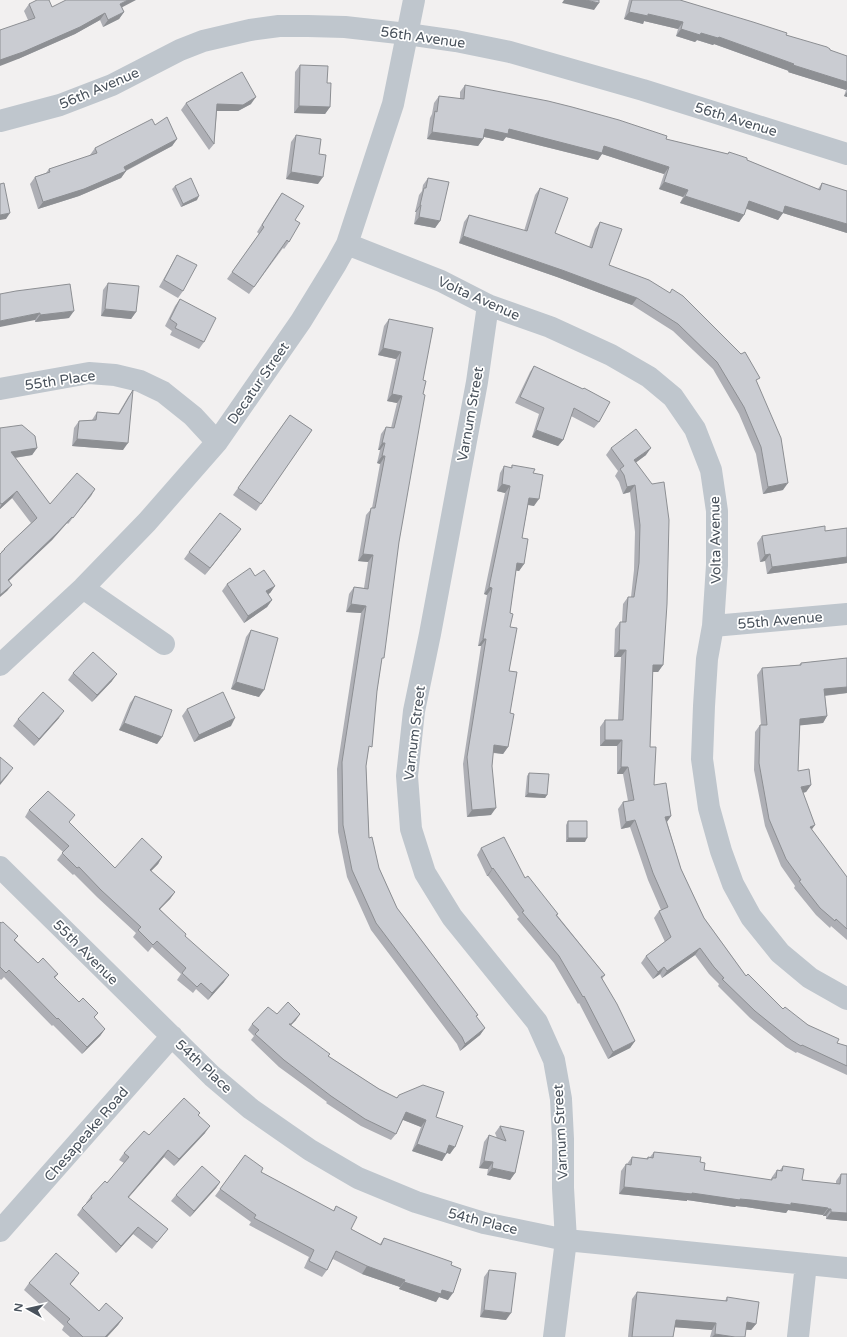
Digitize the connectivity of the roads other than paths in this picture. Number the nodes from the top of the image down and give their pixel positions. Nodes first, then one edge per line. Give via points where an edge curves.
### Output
1 (414, 0) edge
2 (407, 34) junction
3 (0, 121) edge
4 (847, 154) edge
5 (347, 244) junction
6 (488, 305) junction
7 (0, 389) edge
8 (217, 442) junction
9 (83, 588) junction
10 (847, 614) edge
11 (713, 626) junction
12 (164, 644) dead end
13 (0, 665) edge
14 (0, 867) edge
15 (847, 999) edge
16 (172, 1036) junction
17 (0, 1231) edge
18 (566, 1240) junction
19 (806, 1264) junction
20 (847, 1268) edge
21 (554, 1337) edge
22 (798, 1337) edge

1 - 2 street, Decatur Street
2 - 3 street, 56th Avenue via 308,26 250,30 203,41 112,85 60,105
2 - 4 street, 56th Avenue via 510,52 643,90
2 - 5 street, Decatur Street via 393,104
5 - 6 street, Volta Avenue via 440,281
5 - 8 street, Decatur Street via 300,321
6 - 11 street, Volta Avenue via 550,327 611,355 650,377 673,398 695,429 711,470 717,511
6 - 18 street, Varnum Street via 476,382 414,711 407,776 411,829 425,874 452,917 537,1022 554,1060 561,1099
7 - 8 street, 55th Place via 89,373 115,375 140,381 163,392 193,416
8 - 9 street, Decatur Street via 152,516
9 - 12 street
9 - 13 street, Decatur Street
10 - 11 street, 55th Avenue
11 - 15 street, Volta Avenue via 707,659 702,759 709,808 721,851 733,884 751,917 780,953 810,978
14 - 16 street, 55th Avenue
16 - 17 street, Chesapeake Road
16 - 18 street, 54th Place via 212,1076 251,1109 310,1150 358,1178 416,1202 484,1223
18 - 19 street, 54th Place
18 - 21 street, Varnum Street
19 - 20 street, 54th Place
19 - 22 street

